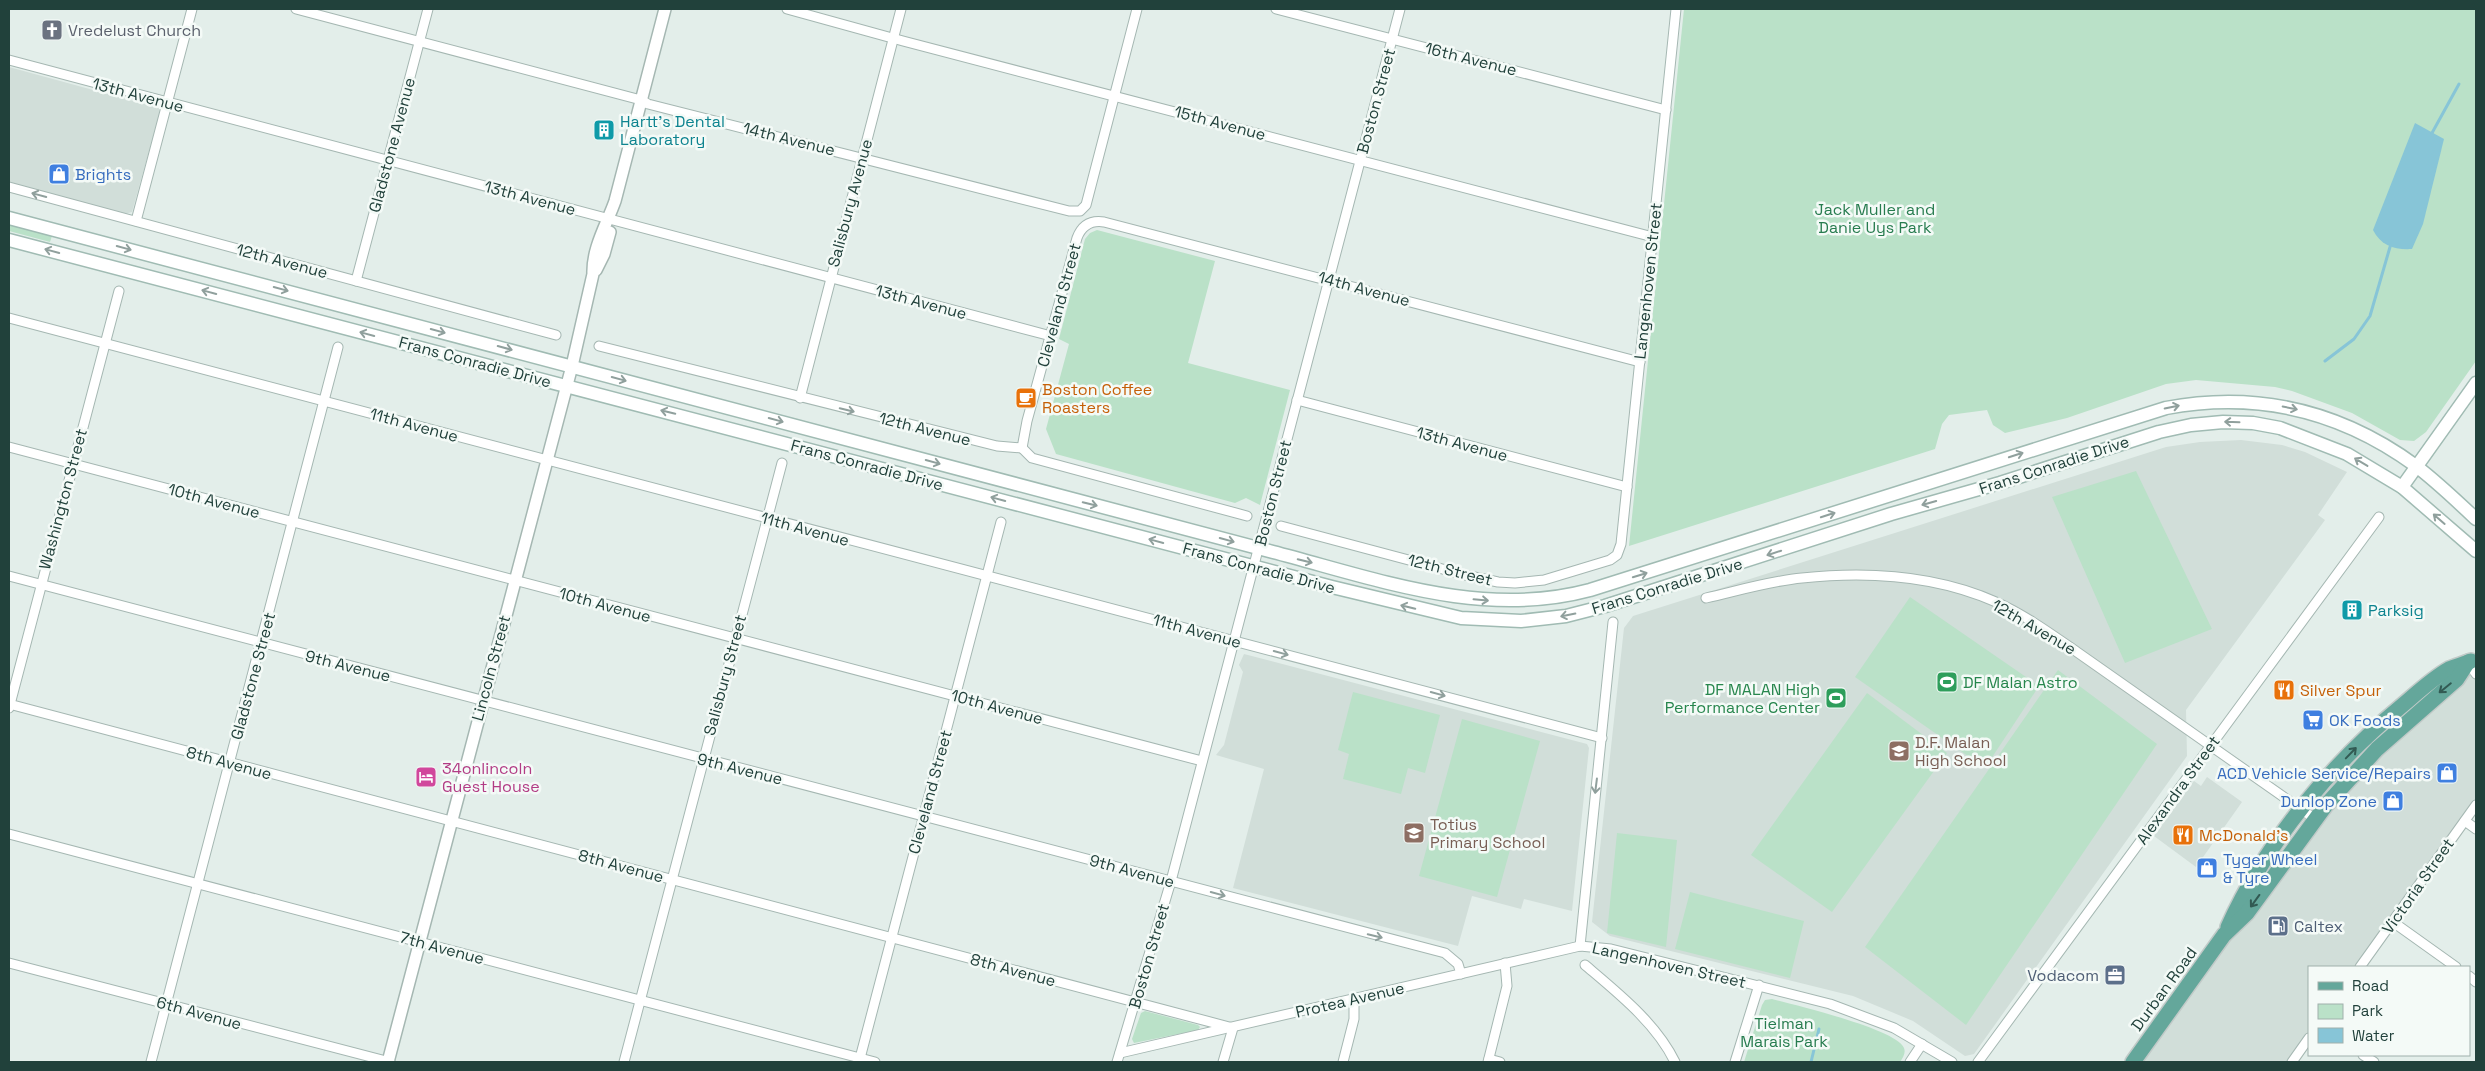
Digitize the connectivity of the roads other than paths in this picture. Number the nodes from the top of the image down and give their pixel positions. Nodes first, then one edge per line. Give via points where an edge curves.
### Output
1 (192, 9) edge
2 (296, 9) edge
3 (428, 9) edge
4 (665, 9) edge
5 (788, 9) edge
6 (901, 9) edge
7 (1137, 9) edge
8 (1276, 9) edge
9 (1400, 9) edge
10 (1676, 9) edge
11 (894, 37) junction
12 (1392, 39) junction
13 (419, 41) junction
14 (9, 60) edge
15 (1114, 95) junction
16 (641, 100) junction
17 (168, 103) junction
18 (1666, 110) junction
19 (862, 158) junction
20 (1360, 160) junction
21 (388, 161) junction
22 (9, 187) edge
23 (610, 216) junction
24 (9, 218) edge
25 (136, 221) junction
26 (1088, 224) joint
27 (1653, 237) junction
28 (9, 240) edge
29 (830, 278) junction
30 (1328, 280) junction
31 (356, 281) junction
32 (119, 291) dead end
33 (9, 318) edge
34 (556, 335) dead end
35 (1051, 336) junction
36 (105, 344) junction
37 (599, 346) dead end
38 (338, 347) dead end
39 (1640, 362) junction
40 (572, 366) junction
41 (2476, 383) edge
42 (566, 386) junction
43 (800, 398) junction
44 (1297, 400) junction
45 (325, 402) junction
46 (9, 447) edge
47 (1022, 448) junction
48 (547, 460) junction
49 (782, 463) dead end
50 (73, 464) junction
51 (2417, 467) junction
52 (1627, 487) junction
53 (2402, 487) junction
54 (1247, 516) dead end
55 (2379, 517) dead end
56 (766, 518) junction
57 (2476, 519) edge
58 (293, 522) junction
59 (1001, 522) dead end
60 (1281, 526) dead end
61 (1258, 548) junction
62 (2476, 551) edge
63 (1618, 554) joint
64 (1254, 567) junction
65 (9, 576) edge
66 (988, 576) junction
67 (514, 580) junction
68 (40, 584) junction
69 (1706, 598) dead end
70 (1614, 622) dead end
71 (735, 639) junction
72 (1233, 640) junction
73 (261, 643) junction
74 (2473, 664) edge
75 (956, 697) junction
76 (483, 700) junction
77 (9, 706) edge
78 (1602, 738) junction
79 (2211, 745) junction
80 (703, 760) junction
81 (1202, 761) junction
82 (230, 763) junction
83 (2476, 805) edge
84 (2300, 808) junction
85 (924, 816) junction
86 (2315, 819) junction
87 (451, 821) junction
88 (2465, 821) junction
89 (2476, 829) edge
90 (9, 834) edge
91 (672, 880) junction
92 (1170, 882) junction
93 (199, 884) junction
94 (2393, 922) junction
95 (2224, 935) junction
96 (892, 938) junction
97 (419, 942) junction
98 (1580, 946) junction
99 (9, 963) edge
100 (1506, 963) junction
101 (1585, 965) dead end
102 (2361, 966) edge
103 (2455, 966) edge
104 (1462, 974) junction
105 (1759, 985) junction
106 (1354, 999) junction
107 (640, 1000) junction
108 (1135, 1002) junction
109 (166, 1004) junction
110 (1233, 1028) junction
111 (2308, 1039) edge
112 (1922, 1044) junction
113 (1119, 1058) edge
114 (860, 1060) edge
115 (1488, 1060) edge
116 (151, 1062) edge
117 (388, 1062) edge
118 (624, 1062) edge
119 (875, 1062) edge
120 (1224, 1062) edge
121 (1343, 1062) edge
122 (1500, 1062) edge
123 (1675, 1062) edge
124 (1735, 1062) edge
125 (1910, 1062) edge
126 (1952, 1062) edge
127 (1978, 1062) edge
128 (2133, 1062) edge
129 (2292, 1062) edge

1 - 17 street
2 - 13 street, 14th Avenue
3 - 13 street, Gladstone Avenue
4 - 16 street, Lincoln Street
5 - 11 street, 15th Avenue
6 - 11 street, Salisbury Avenue
7 - 15 street
8 - 12 street, 16th Avenue
9 - 12 street, Boston Street
10 - 18 street, Langenhoven Street
11 - 15 street, 15th Avenue
11 - 19 street, Salisbury Avenue
12 - 18 street, 16th Avenue
12 - 20 street, Boston Street
13 - 16 street, 14th Avenue
13 - 21 street, Gladstone Avenue
14 - 17 street, 13th Avenue
15 - 19 street, 14th Avenue via 1086,204 1080,211 1069,211
15 - 20 street, 15th Avenue
16 - 19 street, 14th Avenue
16 - 23 street, Lincoln Street
17 - 21 street, 13th Avenue
17 - 25 street
18 - 27 street, Langenhoven Street
19 - 29 street, Salisbury Avenue
20 - 27 street, 15th Avenue
20 - 30 street, Boston Street
21 - 23 street, 13th Avenue
21 - 31 street, Gladstone Avenue
25 -> 22 street, 12th Avenue
23 - 29 street, 13th Avenue
23 - 40 street, Lincoln Street via 594,261 594,274
24 -> 40 main road, Frans Conradie Drive
25 - 31 street, 12th Avenue
26 - 30 street, 14th Avenue via 1104,222
26 - 35 street, Cleveland Street via 1077,238
27 - 39 street, Langenhoven Street
42 -> 28 main road, Frans Conradie Drive
29 - 35 street, 13th Avenue
29 - 43 street, Salisbury Avenue
30 - 39 street, 14th Avenue
30 - 44 street, Boston Street
31 - 34 street, 12th Avenue
32 - 36 street, Washington Street
33 - 36 street, 11th Avenue
35 - 47 street, Cleveland Street
36 - 45 street, 11th Avenue
36 - 50 street, Washington Street
37 - 43 street, 12th Avenue
38 - 45 street, Gladstone Street
39 - 52 street, Langenhoven Street
40 - 42 street, Lincoln Street
40 -> 61 main road, Frans Conradie Drive
41 - 51 main road
42 - 48 street, Lincoln Street
64 -> 42 main road, Frans Conradie Drive
43 -> 47 street, 12th Avenue via 997,446
44 - 52 street, 13th Avenue
44 - 61 street, Boston Street
45 - 48 street, 11th Avenue
45 - 58 street, Gladstone Street
46 - 50 street, 10th Avenue
47 - 54 street, 12th Avenue via 1032,458
48 - 56 street, 11th Avenue
48 - 67 street, Lincoln Street
49 - 56 street, Salisbury Street
50 - 58 street, 10th Avenue
50 - 68 street, Washington Street
51 - 53 main road
51 - 57 main road, Frans Conradie Drive
61 -> 51 main road, Frans Conradie Drive via 1452,597 1497,602 1561,597 2166,408 2194,403 2258,403 2333,419
52 - 63 street, Langenhoven Street
62 -> 53 main road, Frans Conradie Drive
53 -> 64 main road, Frans Conradie Drive via 2347,454 2280,428 2253,423 2191,424 1566,616 1521,621 1461,618
55 - 79 street, Alexandra Street
56 - 66 street, 11th Avenue
56 - 71 street, Salisbury Street
58 - 67 street, 10th Avenue
58 - 73 street, Gladstone Street
59 - 66 street, Cleveland Street
60 - 63 street, 12th Street via 1498,582 1544,580 1610,560
61 - 64 street, Boston Street
64 - 72 street, Boston Street
65 - 68 street, 9th Avenue
66 - 72 street, 11th Avenue
66 - 75 street, Cleveland Street
67 - 71 street, 10th Avenue
67 - 76 street, Lincoln Street
68 - 73 street, 9th Avenue
68 - 77 street, Washington Street
69 - 79 street, 12th Avenue via 1801,578 1852,574 1906,576 1936,583 1996,602 2037,624
70 - 78 street, Langenhoven Street
71 - 75 street, 10th Avenue
71 - 80 street, Salisbury Street
72 -> 78 street, 11th Avenue
72 - 81 street, Boston Street
73 - 76 street, 9th Avenue
73 - 82 street, Gladstone Street
84 -> 74 main road, Durban Road via 2386,718 2449,669
74 -> 86 main road, Durban Road via 2377,749
75 - 81 street, 10th Avenue
75 - 85 street, Cleveland Street
76 - 80 street, 9th Avenue
76 - 87 street, Lincoln Street
77 - 82 street, 8th Avenue
78 -> 98 street, Langenhoven Street
79 - 84 street, 12th Avenue
79 - 127 street, Alexandra Street
80 - 85 street, 9th Avenue
80 - 91 street, Salisbury Street
81 - 92 street, Boston Street
82 - 87 street, 8th Avenue
82 - 93 street, Gladstone Street
83 - 88 street, Victoria Street
84 - 86 street, 12th Avenue
84 - 95 main road, Durban Road via 2237,906
85 - 92 street, 9th Avenue
85 - 96 street, Cleveland Street
86 -> 95 main road, Durban Road via 2247,913
87 - 91 street, 8th Avenue
87 - 97 street, Lincoln Street
88 - 89 street
88 - 94 street, Victoria Street
90 - 93 street, 7th Avenue
91 - 96 street, 8th Avenue
91 - 107 street, Salisbury Street
92 -> 104 street, 9th Avenue via 1445,954 1458,964
92 - 108 street, Boston Street
93 - 97 street, 7th Avenue
93 - 109 street, Gladstone Street
94 - 102 street, Victoria Street
94 - 103 street
95 - 128 main road, Durban Road
96 - 108 street, 8th Avenue
96 - 114 street, Cleveland Street
97 - 107 street, 7th Avenue
97 - 117 street, Lincoln Street
98 - 100 street, Protea Avenue
98 - 105 street, Langenhoven Street via 1611,949
99 - 109 street, 6th Avenue
100 - 104 street, Protea Avenue
100 - 115 street via 1507,986
101 - 123 street via 1650,1025
104 - 106 street, Protea Avenue
105 - 112 street, Langenhoven Street via 1864,1015
105 - 124 street
106 - 110 street, Protea Avenue
106 - 121 street via 1354,1019
107 - 114 street, 7th Avenue
107 - 118 street, Salisbury Street
108 - 110 street, 8th Avenue
108 - 113 street, Boston Street
109 - 116 street, Gladstone Street
109 - 117 street, 6th Avenue
110 - 113 street, Protea Avenue
110 - 120 street
111 - 129 street
112 - 125 street
112 - 126 street, Langenhoven Street
114 - 119 street, 7th Avenue
115 - 122 street

